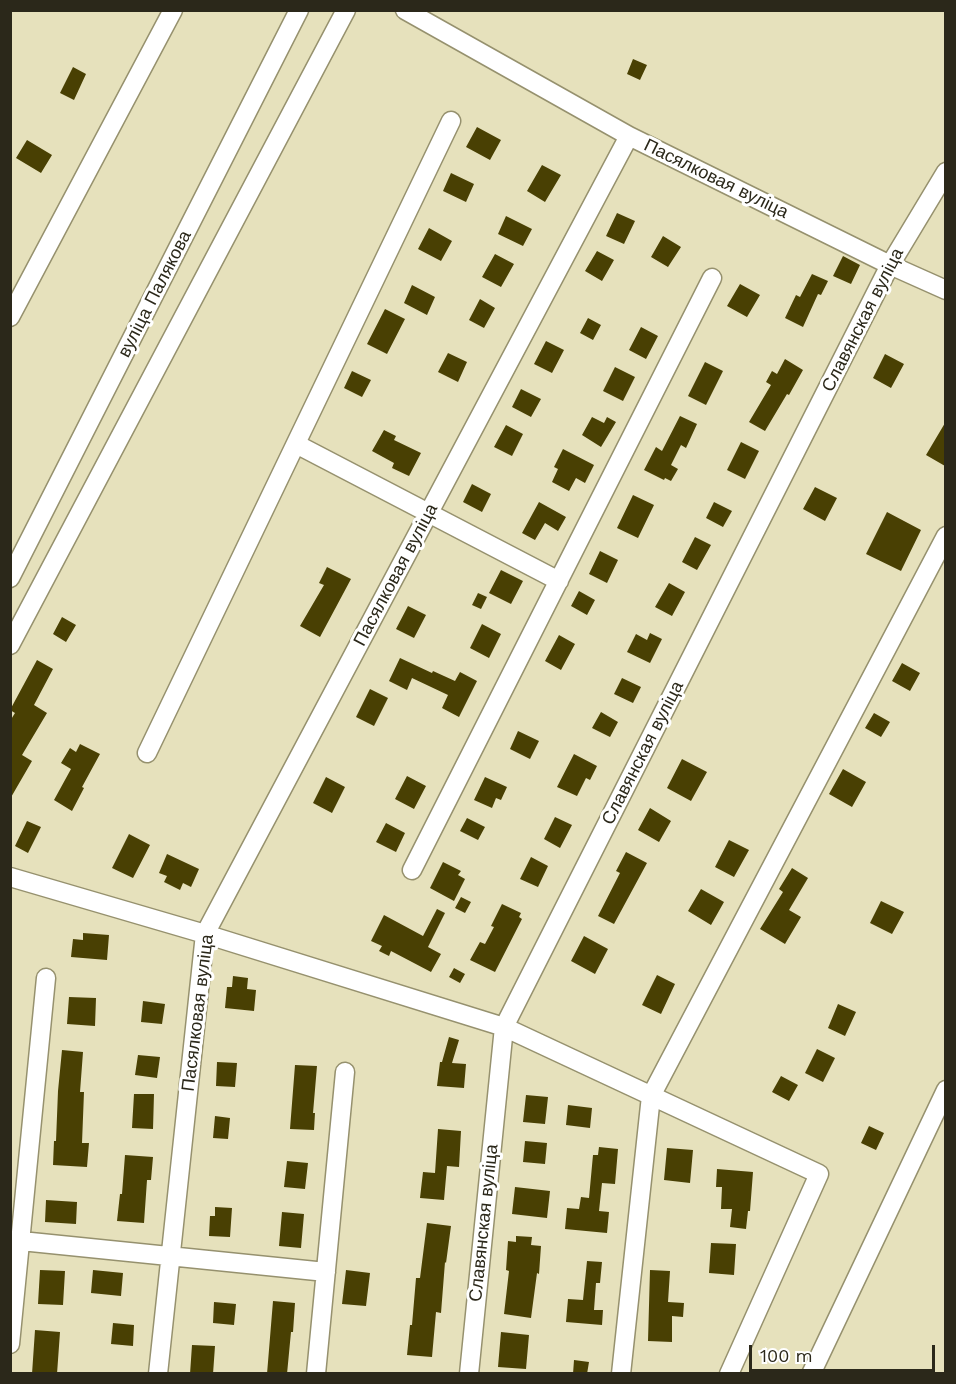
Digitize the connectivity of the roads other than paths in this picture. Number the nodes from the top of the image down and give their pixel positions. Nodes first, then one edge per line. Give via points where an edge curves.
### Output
1 (173, 10) edge
2 (299, 10) edge
3 (346, 10) edge
4 (405, 10) edge
5 (451, 121) dead end
6 (629, 136) junction
7 (945, 172) edge
8 (890, 265) junction
9 (712, 279) dead end
10 (945, 290) edge
11 (10, 317) edge
12 (296, 444) junction
13 (428, 514) junction
14 (945, 536) edge
15 (10, 578) edge
16 (559, 580) junction
17 (10, 645) edge
18 (147, 753) dead end
19 (412, 870) dead end
20 (10, 877) edge
21 (205, 934) junction
22 (46, 978) dead end
23 (504, 1027) junction
24 (345, 1072) dead end
25 (945, 1090) edge
26 (651, 1096) junction
27 (21, 1241) junction
28 (171, 1256) junction
29 (326, 1272) junction
30 (10, 1344) edge
31 (158, 1374) edge
32 (316, 1374) edge
33 (469, 1374) edge
34 (621, 1374) edge
35 (729, 1374) edge
36 (810, 1374) edge

1 - 11 street
2 - 15 street, вуліца Палякова
3 - 17 street
4 - 6 street
5 - 12 street
6 - 8 street, Пасялковая вуліца
6 - 13 street, Пасялковая вуліца
7 - 8 street, Славянская вуліца
8 - 10 street, Пасялковая вуліца
8 - 23 street, Славянская вуліца
9 - 16 street
12 - 13 street
12 - 18 street
13 - 16 street
13 - 21 street, Пасялковая вуліца
14 - 26 street
16 - 19 street
20 - 21 street
21 - 23 street
21 - 28 street, Пасялковая вуліца
22 - 27 street
23 - 26 street
23 - 33 street, Славянская вуліца
24 - 29 street
25 - 36 street
26 - 34 street
26 - 35 street via 819,1174
27 - 28 street
27 - 30 street
28 - 29 street
28 - 31 street, Пасялковая вуліца
29 - 32 street

